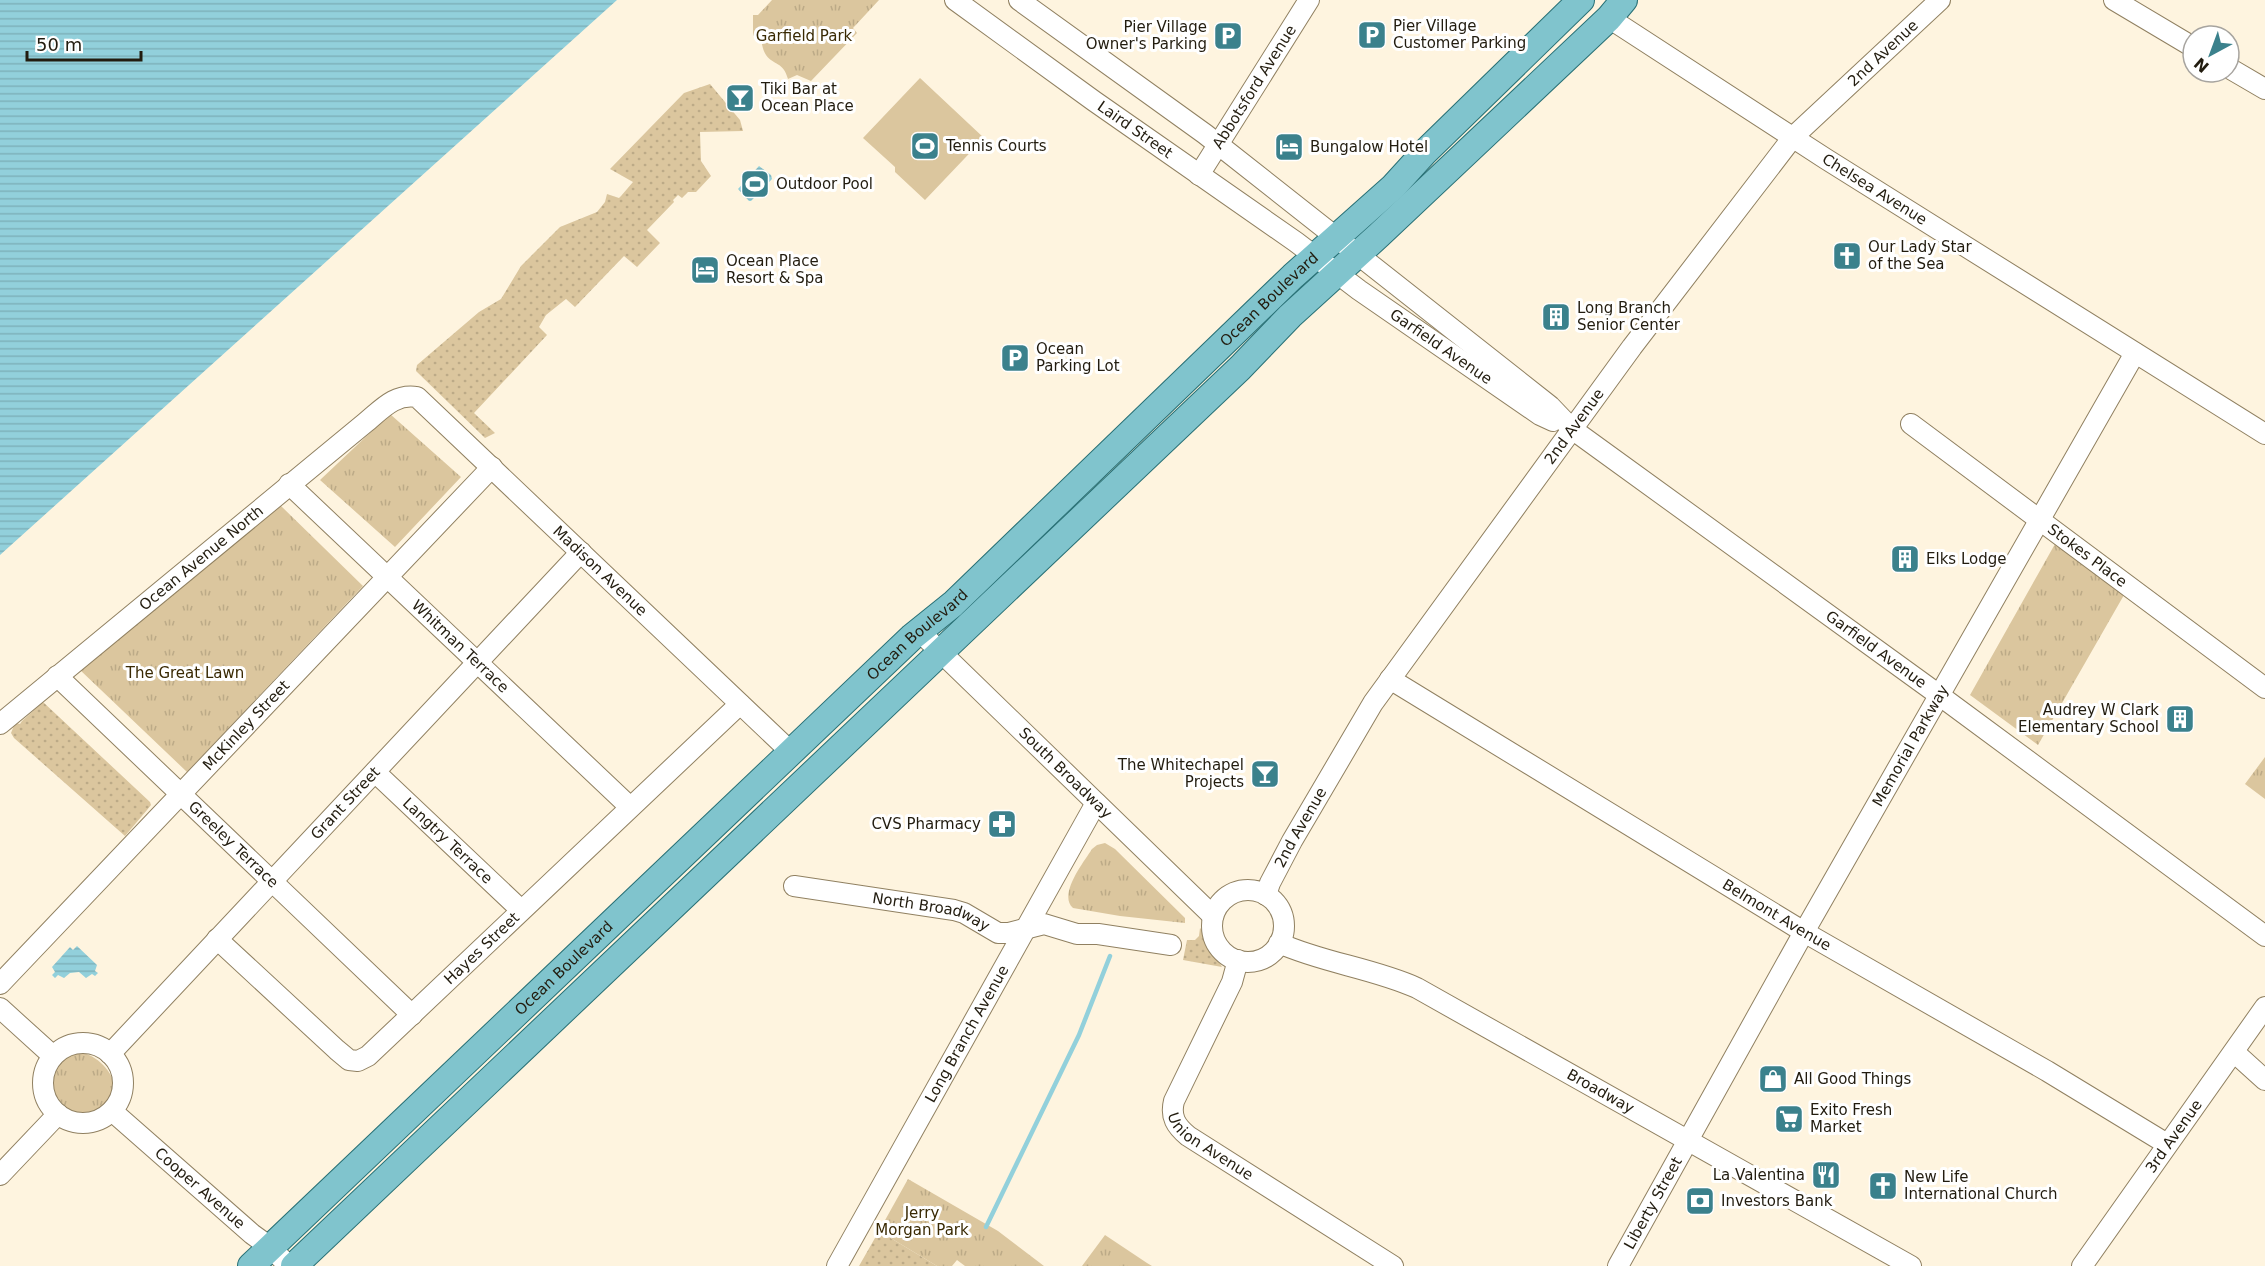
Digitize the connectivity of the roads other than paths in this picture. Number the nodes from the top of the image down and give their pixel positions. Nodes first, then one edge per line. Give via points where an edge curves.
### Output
1 (955, 0) edge
2 (1019, 0) edge
3 (1309, 0) edge
4 (1581, 0) edge
5 (1940, 0) edge
6 (2114, 0) edge
7 (1616, 9) edge
8 (2181, 39) edge
9 (2241, 75) edge
10 (2265, 89) edge
11 (1793, 137) junction
12 (1219, 144) junction
13 (1199, 175) junction
14 (1337, 237) junction
15 (1359, 254) junction
16 (1316, 257) junction
17 (1337, 273) junction
18 (2135, 353) junction
19 (405, 395) joint
20 (1911, 424) dead end
21 (1572, 429) junction
22 (2265, 434) edge
23 (492, 467) junction
24 (290, 484) junction
25 (2039, 520) junction
26 (581, 552) junction
27 (387, 577) junction
28 (919, 631) junction
29 (940, 651) junction
30 (477, 662) junction
31 (57, 676) junction
32 (1390, 679) junction
33 (2265, 688) edge
34 (1939, 695) junction
35 (740, 704) junction
36 (0, 724) edge
37 (792, 753) junction
38 (375, 772) junction
39 (182, 794) junction
40 (1096, 802) junction
41 (630, 807) junction
42 (272, 881) junction
43 (794, 886) dead end
44 (1266, 895) junction
45 (521, 910) junction
46 (1213, 916) junction
47 (1025, 927) junction
48 (1804, 932) junction
49 (2265, 936) edge
50 (216, 939) junction
51 (1279, 943) junction
52 (1171, 945) dead end
53 (1238, 960) junction
54 (0, 984) edge
55 (2265, 1007) edge
56 (0, 1008) edge
57 (412, 1015) junction
58 (2234, 1052) junction
59 (110, 1054) junction
60 (53, 1056) junction
61 (2265, 1080) edge
62 (111, 1111) junction
63 (58, 1114) junction
64 (1688, 1140) junction
65 (2167, 1144) junction
66 (0, 1175) edge
67 (270, 1247) junction
68 (251, 1266) edge
69 (289, 1266) edge
70 (294, 1266) edge
71 (837, 1266) edge
72 (1393, 1266) edge
73 (1618, 1266) edge
74 (1911, 1266) edge
75 (2082, 1266) edge

1 - 13 street, Laird Street
2 - 12 street
3 - 12 street, Abbotsford Avenue
4 - 14 main road, Ocean Boulevard via 1393,187
5 - 11 street, 2nd Avenue
6 - 8 street
7 - 11 street, Chelsea Avenue
7 - 15 main road, Ocean Boulevard
9 - 10 street
11 - 18 street, Chelsea Avenue
11 - 21 street, 2nd Avenue
12 - 13 street, Abbotsford Avenue
12 - 14 street
13 - 16 street, Laird Street
14 - 15 street, Garfield Avenue
14 - 16 main road, Ocean Boulevard
15 - 17 main road, Ocean Boulevard
15 - 21 street, Garfield Avenue via 1550,406
16 - 17 street, Garfield Avenue
16 - 28 main road, Ocean Boulevard via 953,604
17 - 21 street, Garfield Avenue via 1540,415
17 - 29 main road, Ocean Boulevard
18 - 22 street, Chelsea Avenue
18 - 25 street, Memorial Parkway
19 - 23 street, Madison Avenue via 417,398
19 - 24 street, Ocean Avenue North
20 - 25 street, Stokes Place
21 - 32 street, 2nd Avenue
21 - 34 street, Garfield Avenue
23 - 26 street, Madison Avenue
23 - 27 street, McKinley Street
24 - 27 street, Whitman Terrace
24 - 31 street, Ocean Avenue North
25 - 33 street, Stokes Place
25 - 34 street, Memorial Parkway
26 - 30 street, Grant Street
26 - 35 street, Madison Avenue
27 - 30 street, Whitman Terrace
27 - 39 street, McKinley Street
28 - 29 street, South Broadway
28 - 37 main road, Ocean Boulevard
29 - 40 street, South Broadway
29 - 70 main road, Ocean Boulevard
30 - 38 street, Grant Street
30 - 41 street, Whitman Terrace
31 - 36 street, Ocean Avenue North
31 - 39 street, Greeley Terrace
32 - 44 street, 2nd Avenue via 1292,842
32 - 48 street, Belmont Avenue
34 - 48 street, Memorial Parkway
34 - 49 street, Garfield Avenue
35 - 37 street, Madison Avenue
35 - 41 street, Hayes Street
37 - 67 main road, Ocean Boulevard
38 - 42 street, Grant Street
38 - 45 street, Langtry Terrace
39 - 42 street, Greeley Terrace
39 - 54 street, McKinley Street
40 - 46 street, South Broadway
40 - 47 street, Long Branch Avenue
41 - 45 street, Hayes Street
42 - 50 street, Grant Street
42 - 57 street, Greeley Terrace
43 - 47 street, North Broadway via 954,910 998,933
44 - 46 street via 1256,891 1234,892 1217,906
44 - 51 street via 1283,921
45 - 57 street, Hayes Street
46 - 53 street via 1214,939 1228,956
47 - 52 street, North Broadway via 1048,924 1077,934
47 - 71 street, Long Branch Avenue
48 - 64 street, Memorial Parkway
48 - 65 street, Belmont Avenue via 2048,1071
50 - 57 street, Hayes Street via 349,1060 368,1056
50 - 59 street, Grant Street
51 - 53 street via 1266,957 1248,962
51 - 64 street, Broadway via 1417,988
53 - 72 street, Union Avenue via 1232,982 1174,1101 1175,1122 1188,1136
55 - 58 street, 3rd Avenue
56 - 60 street
58 - 61 street
58 - 65 street, 3rd Avenue
59 - 60 street via 81,1043
59 - 62 street via 122,1075 119,1100
60 - 63 street via 46,1067 44,1092
62 - 63 street via 102,1118 79,1123
62 - 67 street, Cooper Avenue
63 - 66 street
64 - 73 street, Liberty Street
64 - 74 street, Broadway
65 - 75 street, 3rd Avenue
67 - 68 main road, Ocean Boulevard
67 - 69 street, Cooper Avenue

